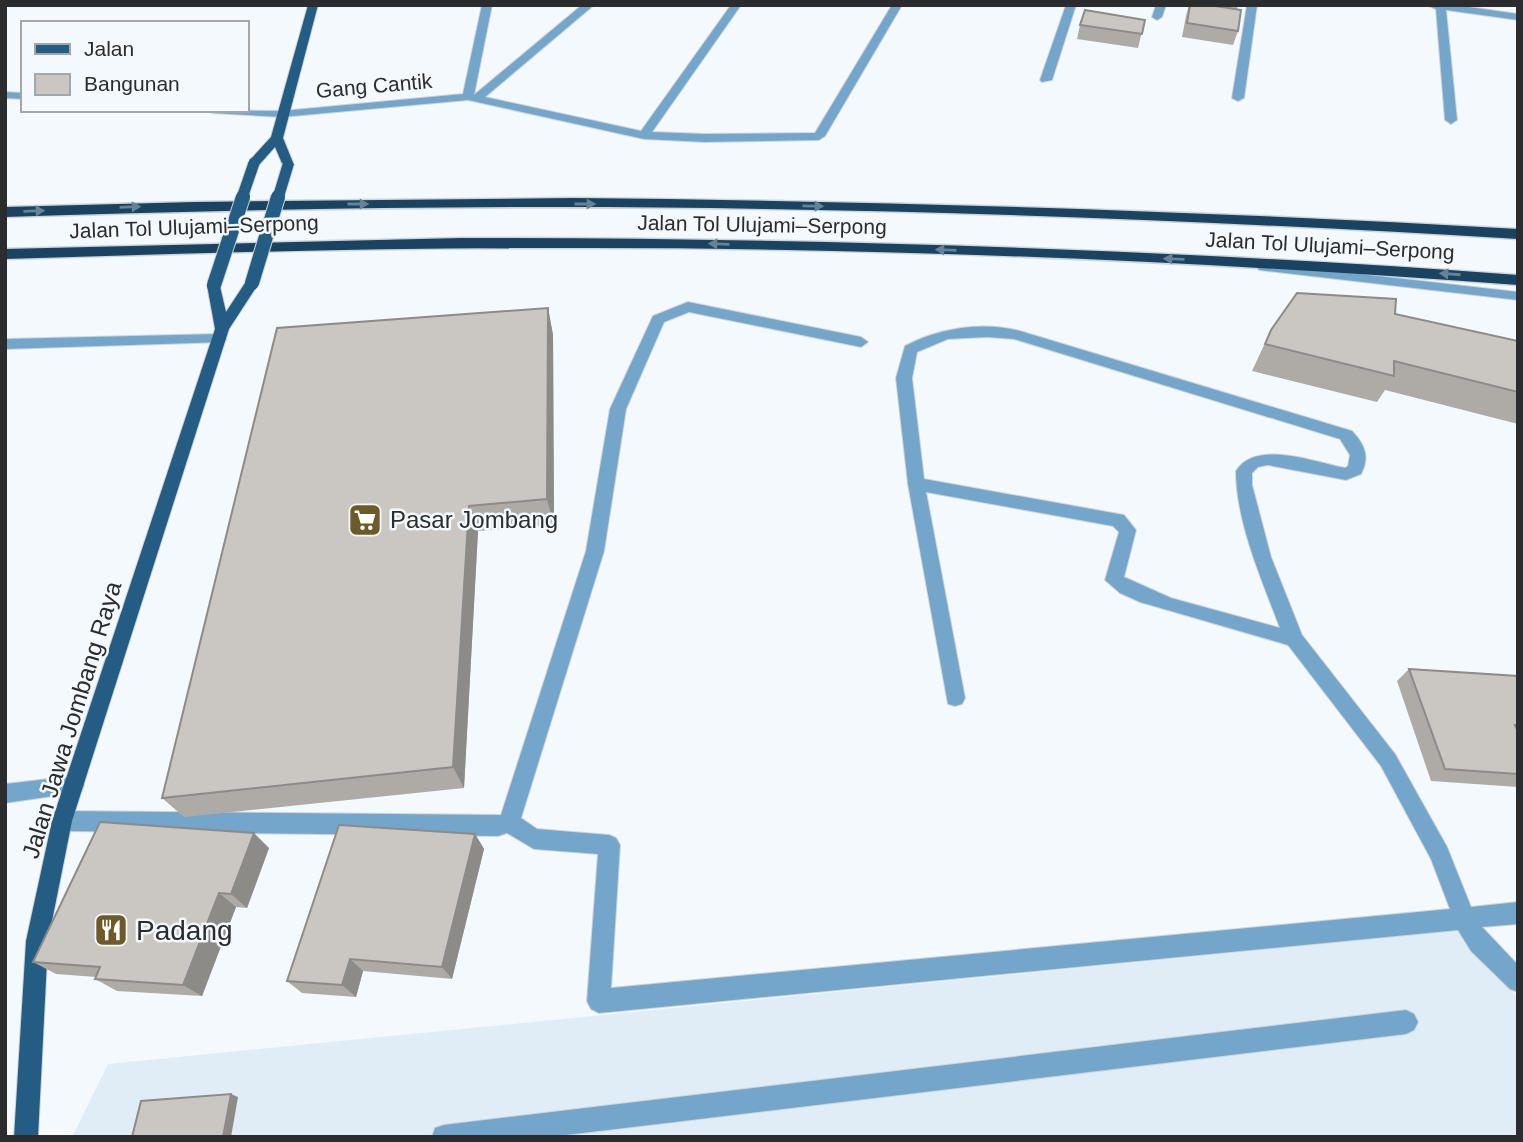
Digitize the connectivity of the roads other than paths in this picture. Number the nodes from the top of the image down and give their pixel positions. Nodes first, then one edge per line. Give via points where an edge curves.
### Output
1 (313, 5) edge
2 (487, 5) edge
3 (589, 5) edge
4 (736, 5) edge
5 (897, 5) edge
6 (1071, 5) edge
7 (1161, 5) edge
8 (1252, 5) edge
9 (1435, 6) edge
10 (1157, 17) dead end
11 (1518, 18) edge
12 (1045, 80) dead end
13 (474, 97) junction
14 (1238, 98) dead end
15 (248, 112) edge
16 (282, 114) junction
17 (1451, 120) dead end
18 (644, 135) junction
19 (276, 138) junction
20 (5, 212) edge
21 (1518, 234) edge
22 (5, 254) edge
23 (1206, 260) junction
24 (1518, 280) edge
25 (1518, 296) edge
26 (220, 334) junction
27 (861, 342) dead end
28 (5, 344) edge
29 (916, 484) junction
30 (1294, 639) junction
31 (955, 698) dead end
32 (74, 785) junction
33 (5, 794) edge
34 (62, 821) junction
35 (509, 822) junction
36 (1518, 913) edge
37 (1465, 920) junction
38 (1518, 981) edge
39 (1406, 1022) dead end
40 (26, 1137) edge
41 (444, 1137) edge

1 - 16 main road, Jalan Jawa Jombang Raya
2 - 13 street
3 - 13 street
4 - 18 street
5 - 18 street, Gang Cantik via 819,136
6 - 12 street
7 - 10 street
8 - 14 street
9 - 11 street
9 - 17 street
13 - 16 street, Gang Cantik
13 - 18 street, Gang Cantik
15 - 16 street, Gang Cantik
16 - 19 main road, Jalan Jawa Jombang Raya
19 - 26 main road, Jalan Jawa Jombang Raya, bridge via 254,163 214,285
19 - 26 main road, Jalan Jawa Jombang Raya, bridge via 288,164 252,283
20 -> 21 highway, Jalan Tol Ulujami–Serpong via 224,204 710,204 1038,210
23 -> 22 highway, Jalan Tol Ulujami–Serpong via 674,243 210,246
24 -> 23 highway, Jalan Tol Ulujami–Serpong
23 - 25 street
26 - 28 street
26 - 32 main road, Jalan Jawa Jombang Raya
27 - 35 street via 688,307 659,319 618,410 595,551
29 - 30 street via 1118,520 1128,530 1114,580 1120,586
29 - 30 street via 904,378 910,349 928,338 977,331 1015,334 1346,435 1357,446 1360,458 1355,470 1346,474 1268,459 1253,462 1244,471 1262,557
29 - 31 street
30 - 37 street via 1388,760 1440,854
32 - 33 street
32 - 34 main road, Jalan Jawa Jombang Raya
34 - 35 street via 498,826
34 - 40 main road, Jalan Jawa Jombang Raya via 37,941
35 - 37 street via 534,839 609,845 599,1001
36 - 37 street
37 - 38 street via 1479,943
39 - 41 street

